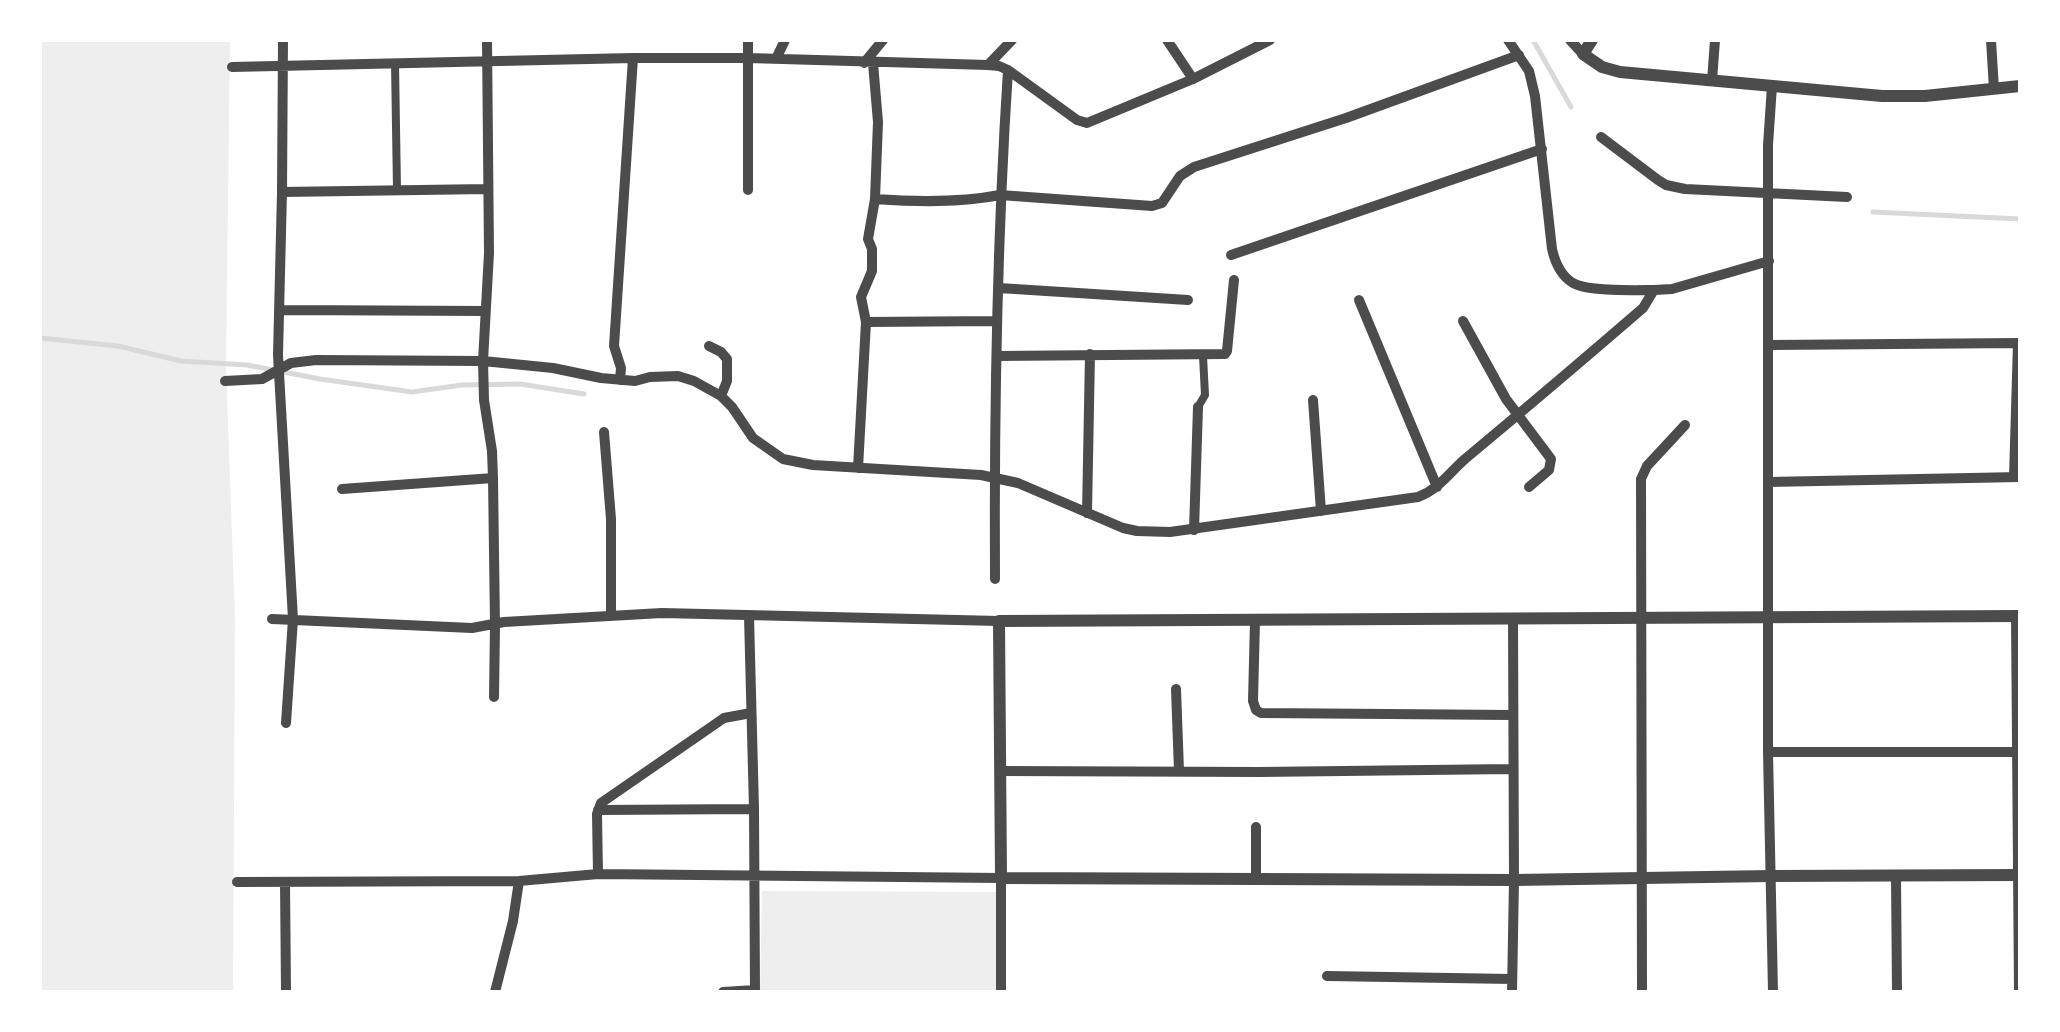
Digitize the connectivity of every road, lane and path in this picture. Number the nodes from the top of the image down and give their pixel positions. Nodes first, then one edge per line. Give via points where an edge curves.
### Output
1 (283, 40) edge
2 (487, 40) edge
3 (748, 40) edge
4 (785, 40) edge
5 (883, 40) edge
6 (1012, 40) edge
7 (1167, 40) edge
8 (1270, 40) edge
9 (1508, 40) edge
10 (1570, 40) edge
11 (1592, 40) edge
12 (1715, 40) edge
13 (1991, 40) edge
14 (1582, 54) junction
15 (1519, 55) junction
16 (634, 58) junction
17 (748, 58) junction
18 (776, 59) junction
19 (395, 62) junction
20 (487, 62) junction
21 (869, 63) junction
22 (988, 64) junction
23 (283, 66) junction
24 (232, 67) dead end
25 (1008, 70) junction
26 (1193, 79) junction
27 (1712, 81) junction
28 (1772, 86) junction
29 (2020, 86) edge
30 (1994, 89) junction
31 (1600, 136) dead end
32 (1542, 149) junction
33 (488, 189) junction
34 (397, 190) junction
35 (748, 190) dead end
36 (282, 192) junction
37 (1000, 194) junction
38 (1768, 194) junction
39 (1846, 197) dead end
40 (874, 199) junction
41 (1232, 255) dead end
42 (1769, 261) junction
43 (1234, 280) dead end
44 (999, 288) junction
45 (1654, 290) junction
46 (1188, 300) dead end
47 (1359, 300) dead end
48 (280, 310) junction
49 (485, 312) junction
50 (997, 321) junction
51 (1463, 321) dead end
52 (866, 322) junction
53 (2019, 342) edge
54 (1770, 345) junction
55 (710, 346) dead end
56 (1090, 354) junction
57 (997, 356) junction
58 (1204, 356) junction
59 (483, 362) junction
60 (279, 370) junction
61 (620, 380) junction
62 (225, 381) dead end
63 (722, 396) junction
64 (1313, 400) dead end
65 (1198, 406) joint
66 (1518, 416) junction
67 (1685, 425) dead end
68 (604, 432) dead end
69 (858, 468) junction
70 (2017, 477) edge
71 (493, 478) junction
72 (995, 478) junction
73 (1768, 482) junction
74 (1437, 487) junction
75 (1529, 487) dead end
76 (342, 489) dead end
77 (1321, 511) junction
78 (1088, 512) junction
79 (1194, 530) junction
80 (995, 580) dead end
81 (611, 615) junction
82 (749, 616) junction
83 (1768, 616) junction
84 (2018, 616) edge
85 (1640, 617) junction
86 (1513, 618) junction
87 (272, 619) dead end
88 (293, 619) junction
89 (999, 621) junction
90 (1255, 621) junction
91 (495, 625) junction
92 (1176, 689) dead end
93 (494, 696) dead end
94 (751, 713) junction
95 (1512, 716) junction
96 (286, 724) dead end
97 (1768, 752) junction
98 (2016, 752) junction
99 (1512, 769) junction
100 (1000, 771) junction
101 (1180, 771) junction
102 (754, 809) junction
103 (598, 810) junction
104 (1256, 826) dead end
105 (598, 874) junction
106 (753, 874) junction
107 (2019, 875) edge
108 (1772, 876) junction
109 (1896, 876) junction
110 (1000, 878) junction
111 (1640, 878) junction
112 (1256, 880) junction
113 (1514, 880) junction
114 (518, 881) junction
115 (237, 882) dead end
116 (285, 882) junction
117 (1327, 976) dead end
118 (1512, 979) junction
119 (755, 991) edge
120 (286, 992) edge
121 (495, 992) edge
122 (722, 992) edge
123 (1001, 992) edge
124 (1512, 992) edge
125 (1642, 992) edge
126 (1773, 992) edge
127 (1897, 992) edge
128 (2019, 992) edge

1 - 23 street
2 - 20 street
3 - 17 street
4 - 18 street
5 - 21 street
6 - 22 street
7 - 26 street
8 - 26 street
9 - 15 street
10 - 14 street
11 - 14 street
12 - 27 street
13 - 30 street
14 - 27 street via 1620,72
15 - 32 street via 1532,84
15 - 37 street via 1194,167 1152,206
16 - 17 street
16 - 20 street
16 - 61 street via 614,346
17 - 18 street
17 - 35 street
18 - 21 street
19 - 20 street
19 - 23 street
19 - 34 street
20 - 33 street
21 - 22 street
21 - 40 street via 878,122
22 - 25 street
23 - 24 street
23 - 36 street
25 - 26 street via 1087,123
25 - 37 street
27 - 28 street
28 - 30 street via 1882,96
28 - 38 street
29 - 30 street
31 - 38 street via 1666,185
32 - 41 street
32 - 45 street via 1552,250 1564,275 1583,286
33 - 34 street
33 - 49 street
34 - 36 street
36 - 48 street
37 - 40 street
37 - 44 street
38 - 39 street
38 - 42 street
40 - 52 street via 872,270 861,298
42 - 45 street
42 - 54 street
43 - 58 street via 1228,351
44 - 46 street
44 - 50 street
45 - 66 street via 1643,308
47 - 74 street
48 - 49 street
48 - 60 street
49 - 59 street
50 - 52 street
50 - 57 street
51 - 66 street
52 - 69 street
53 - 54 street
53 - 70 street
54 - 73 street
55 - 63 street via 728,359
56 - 57 street
56 - 58 street
56 - 78 street
57 - 72 street
58 - 65 street via 1205,395
59 - 60 street via 316,360
59 - 61 street
59 - 71 street
60 - 62 street via 262,379
60 - 88 street
61 - 63 street via 678,376
63 - 69 street via 754,438 783,460
64 - 77 street
65 - 79 street
66 - 74 street
66 - 75 street via 1552,460
67 - 85 street via 1641,479
68 - 81 street
69 - 72 street
70 - 73 street
71 - 76 street
71 - 91 street
72 - 78 street
72 - 80 street
73 - 83 street
74 - 77 street via 1418,497
77 - 79 street
78 - 79 street via 1137,531
81 - 82 street
81 - 91 street
82 - 89 street
82 - 94 street
83 - 84 street
83 - 85 street
83 - 97 street
84 - 98 street
85 - 86 street
85 - 111 street
86 - 90 street
86 - 95 street
87 - 88 street
88 - 91 street
88 - 96 street
89 - 90 street
89 - 100 street
90 - 95 street via 1253,701 1261,713
91 - 93 street
92 - 101 street
94 - 102 street
94 - 103 street via 724,718
95 - 99 street
97 - 98 street
97 - 108 street
98 - 107 street
99 - 101 street
99 - 113 street
100 - 101 street
100 - 110 street
102 - 103 street
102 - 106 street
103 - 105 street
104 - 112 street
105 - 106 street
105 - 114 street
106 - 110 street
106 - 119 street
107 - 109 street
107 - 128 street
108 - 109 street
108 - 111 street
108 - 126 street
109 - 127 street
110 - 112 street
110 - 123 street
111 - 113 street
111 - 125 street
112 - 113 street
113 - 118 street
114 - 116 street
114 - 121 street
115 - 116 street
116 - 120 street
117 - 118 street
118 - 124 street
119 - 122 street

